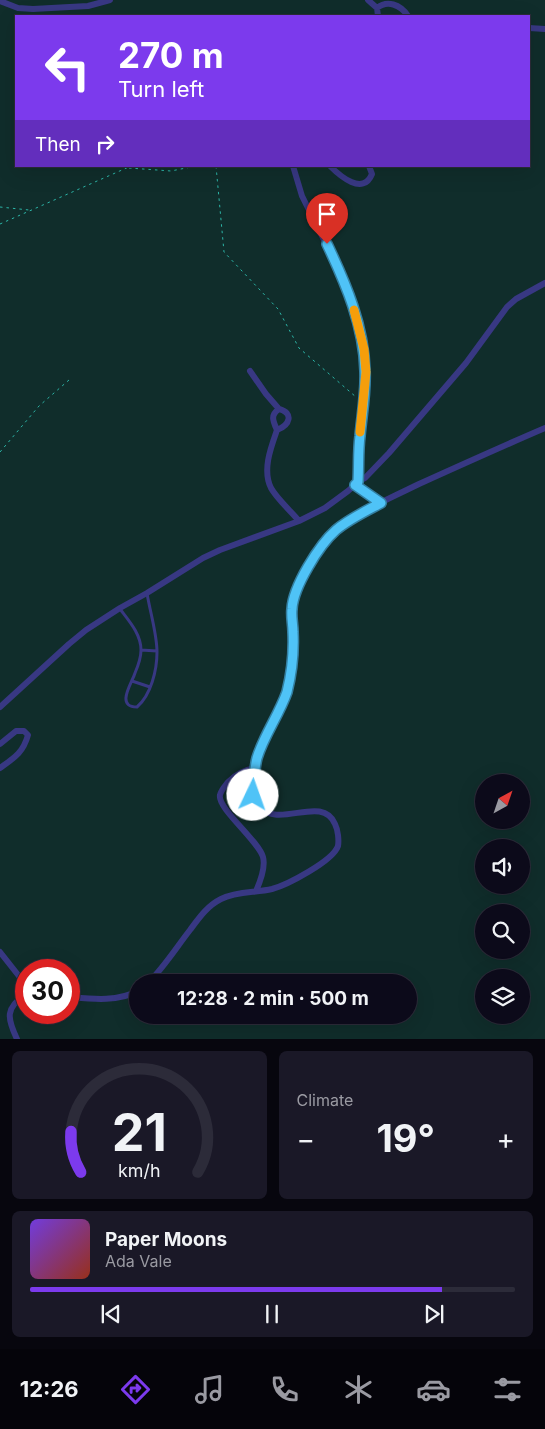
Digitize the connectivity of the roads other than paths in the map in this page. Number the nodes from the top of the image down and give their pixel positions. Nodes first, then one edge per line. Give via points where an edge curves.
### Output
1 (110, 0) edge
2 (368, 0) edge
3 (0, 1) edge
4 (376, 8) junction
5 (378, 15) edge
6 (407, 15) edge
7 (530, 28) edge
8 (545, 29) edge
9 (293, 167) edge
10 (331, 167) edge
11 (369, 167) edge
12 (545, 283) edge
13 (250, 371) dead end
14 (279, 409) junction
15 (545, 428) edge
16 (277, 430) junction
17 (357, 483) junction
18 (381, 503) junction
19 (299, 521) junction
20 (147, 593) junction
21 (120, 608) junction
22 (141, 650) junction
23 (157, 651) junction
24 (132, 681) junction
25 (150, 687) junction
26 (0, 708) edge
27 (0, 744) edge
28 (0, 768) edge
29 (255, 768) junction
30 (256, 891) junction
31 (0, 952) edge
32 (15, 971) edge
33 (157, 974) edge
34 (129, 995) edge
35 (80, 997) edge
36 (15, 1004) edge
37 (17, 1039) edge

1 - 3 street via 88,6 33,9 18,8
2 - 4 street
4 - 5 street
4 - 6 street via 380,2 390,0
7 - 8 street
9 - 17 street via 302,196 352,302 364,349 366,372
10 - 11 street via 346,179 360,184 368,181 372,174
12 - 17 street via 507,307 466,363 395,445
13 - 14 street
14 - 16 street via 272,416
14 - 16 street via 289,418 284,427
15 - 18 street
16 - 19 street via 268,464 270,486
17 - 18 street
17 - 19 street via 325,508
18 - 29 street via 336,530 299,584 292,608 291,674
19 - 20 street via 220,550
20 - 21 street
20 - 23 lane
21 - 22 lane via 136,632
21 - 26 street via 69,644
22 - 23 lane
22 - 24 lane
23 - 25 lane
24 - 25 lane
24 - 25 lane via 126,693 126,701 132,707 142,702
27 - 28 street via 16,731 24,731 28,735 21,752
29 - 30 street via 232,777 219,796 220,804 262,856 264,865
29 - 30 street via 253,795 259,808 273,814 322,812 328,814 338,833 335,852 323,863 274,888
30 - 33 street via 233,894 211,905
31 - 32 street
34 - 35 street via 114,999
36 - 37 street via 9,1017

